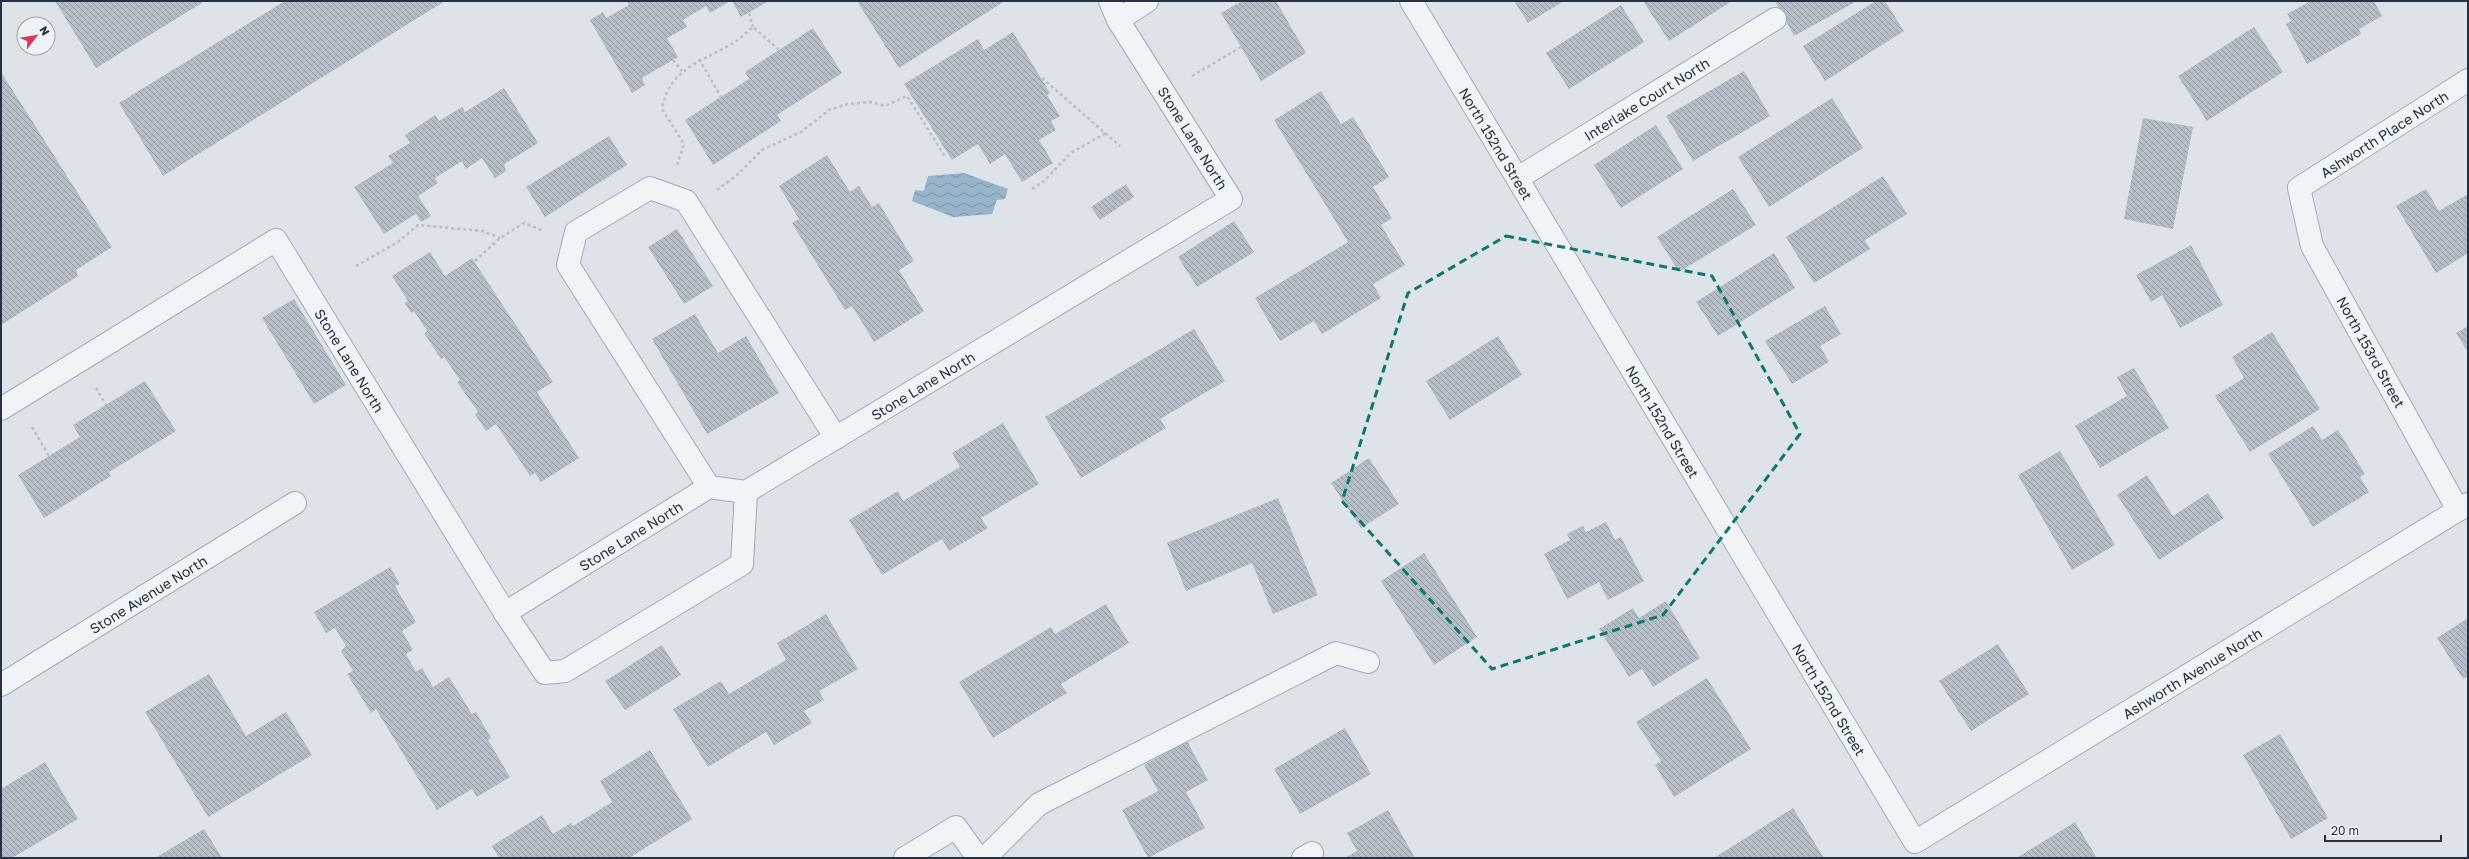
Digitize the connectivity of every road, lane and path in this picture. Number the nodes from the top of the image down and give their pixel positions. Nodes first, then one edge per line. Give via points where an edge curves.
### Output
1 (1146, 1) edge
2 (1411, 1) edge
3 (1114, 10) edge
4 (749, 13) dead end
5 (1775, 19) dead end
6 (753, 27) junction
7 (1241, 47) dead end
8 (780, 50) dead end
9 (699, 59) junction
10 (673, 60) dead end
11 (682, 71) junction
12 (1042, 78) dead end
13 (1185, 80) dead end
14 (2468, 80) edge
15 (721, 97) dead end
16 (1106, 133) junction
17 (684, 144) dead end
18 (1120, 146) dead end
19 (946, 158) dead end
20 (736, 176) dead end
21 (1518, 178) junction
22 (2299, 188) joint
23 (1032, 189) dead end
24 (524, 223) dead end
25 (500, 238) junction
26 (475, 261) dead end
27 (356, 266) dead end
28 (1, 409) edge
29 (836, 438) junction
30 (709, 487) junction
31 (746, 492) junction
32 (295, 503) dead end
33 (2463, 507) edge
34 (505, 614) junction
35 (1368, 662) dead end
36 (1, 685) edge
37 (1915, 842) joint
38 (905, 858) edge
39 (978, 858) edge
40 (985, 858) edge

1 - 3 street, Stone Lane North
2 - 21 street, North 152nd Street
3 - 29 street, Stone Lane North via 1231,199
4 - 6 path
5 - 21 street, Interlake Court North
6 - 8 path
6 - 9 path via 728,46
7 - 13 path
9 - 11 path
9 - 15 path
10 - 11 path
11 - 17 path via 664,96 662,109
12 - 16 path
14 - 22 street, Ashworth Place North
16 - 18 path
16 - 23 path via 1071,154 1043,182
19 - 20 path via 907,96 885,106 871,102 847,104 829,110 801,132 762,150
21 - 37 street, North 152nd Street
22 - 33 street, North 153rd Street via 2312,246
24 - 25 path
25 - 26 path
25 - 27 path via 482,231 418,225 398,242
28 - 34 street, Stone Lane North via 276,240
29 - 30 street via 686,201 650,188 576,232 568,265
29 - 31 street, Stone Lane North
30 - 31 street
30 - 34 street, Stone Lane North
31 - 34 street via 742,564 565,671 545,673
32 - 36 street, Stone Avenue North
33 - 37 street, Ashworth Avenue North
35 - 40 street via 1336,653 1039,804
38 - 39 street via 956,827

